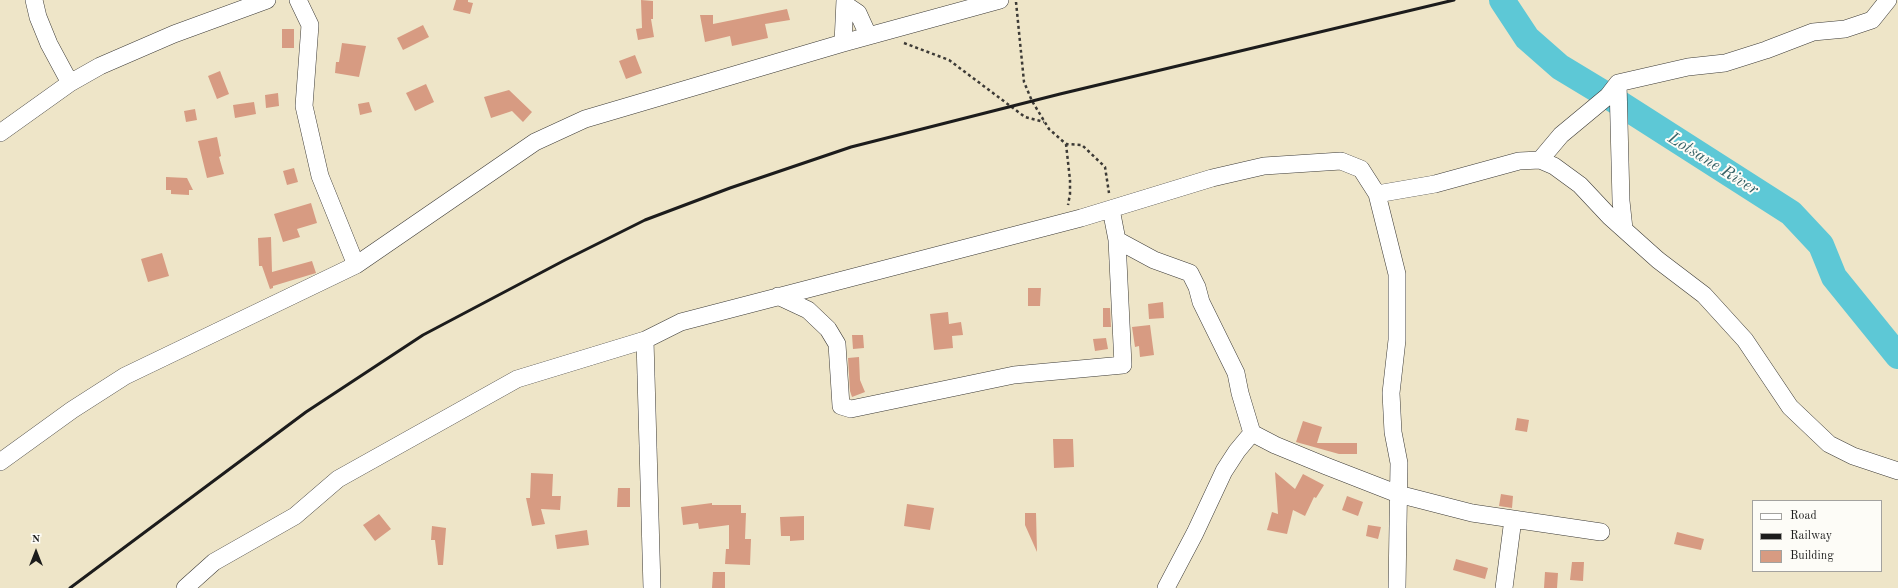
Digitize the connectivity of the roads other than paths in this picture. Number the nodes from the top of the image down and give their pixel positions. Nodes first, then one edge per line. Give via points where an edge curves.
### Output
1 (34, 0) edge
2 (267, 0) edge
3 (298, 0) edge
4 (1000, 0) edge
5 (1888, 0) edge
6 (846, 2) edge
7 (868, 35) junction
8 (843, 43) junction
9 (1618, 83) junction
10 (70, 84) junction
11 (0, 133) edge
12 (1540, 160) junction
13 (1377, 194) junction
14 (1111, 209) junction
15 (1624, 229) junction
16 (1117, 240) junction
17 (356, 264) junction
18 (778, 296) junction
19 (645, 340) junction
20 (1252, 433) junction
21 (0, 462) edge
22 (1898, 471) edge
23 (1398, 494) junction
24 (1513, 519) junction
25 (1601, 532) dead end
26 (185, 588) edge
27 (652, 588) edge
28 (1166, 588) edge
29 (1397, 588) edge
30 (1504, 588) edge

1 - 10 street via 49,44
2 - 10 street via 174,34 100,66
3 - 17 street via 310,25 304,106 320,176
4 - 7 street
5 - 9 street via 1872,20 1845,29 1813,32 1725,63 1688,67
6 - 7 street via 858,13
6 - 8 street
7 - 8 street
8 - 17 street via 585,119 556,132 535,142
9 - 12 street via 1608,96 1561,135
9 - 15 street
10 - 11 street
12 - 13 street via 1507,163 1434,184
12 - 15 street via 1554,166 1580,185
13 - 14 street via 1361,169 1341,161 1317,162 1264,166 1219,176
13 - 23 street via 1397,274 1397,340 1391,393 1399,463
14 - 16 street
14 - 18 street
15 - 22 street via 1658,260 1704,295 1745,340 1790,407 1829,444 1853,456
16 - 18 street via 1124,356 1123,365 1112,367 1014,375 851,409 841,406 836,344 828,329 808,310
16 - 20 street via 1154,260 1190,273 1201,302 1236,373
17 - 21 street via 125,376 72,410
18 - 19 street via 681,322
19 - 26 street via 517,379 338,479 295,516 214,562
19 - 27 street
20 - 23 street via 1318,463
20 - 28 street via 1224,471
23 - 24 street via 1472,513
23 - 29 street
24 - 25 street
24 - 30 street

